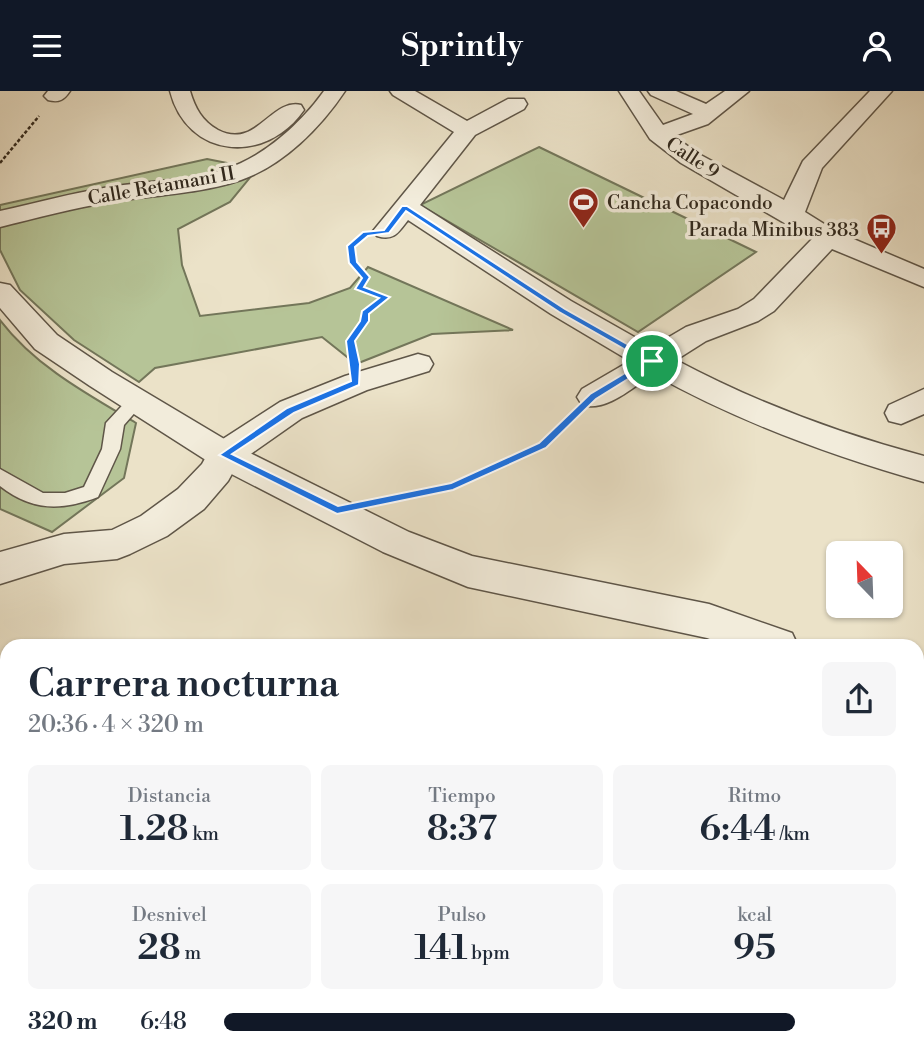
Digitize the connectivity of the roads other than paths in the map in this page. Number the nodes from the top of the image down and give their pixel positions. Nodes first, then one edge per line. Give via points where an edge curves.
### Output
1 (180, 91) edge
2 (318, 91) edge
3 (335, 91) edge
4 (400, 91) edge
5 (629, 91) edge
6 (658, 91) edge
7 (739, 91) edge
8 (883, 91) edge
9 (516, 104) dead end
10 (708, 113) junction
11 (467, 130) junction
12 (658, 134) junction
13 (405, 207) junction
14 (791, 214) junction
15 (0, 219) edge
16 (386, 232) road end
17 (828, 239) junction
18 (924, 279) edge
19 (0, 291) edge
20 (652, 361) junction
21 (418, 364) dead end
22 (593, 397) road end
23 (137, 400) junction
24 (224, 455) junction
25 (924, 469) edge
26 (0, 476) edge
27 (0, 568) edge
28 (759, 639) edge

1 - 2 street via 186,113 196,125 219,138 239,139 270,128
3 - 15 street, Calle Retamani II via 323,108 268,158 233,175 106,195
4 - 11 street
5 - 12 street, Calle 9
6 - 10 street
7 - 10 street
8 - 14 street via 811,166
9 - 11 street
10 - 12 street
11 - 13 street
12 - 14 street, Calle 9 via 689,158
13 - 16 street
13 - 20 street via 562,310
14 - 17 street, Calle 9
17 - 18 street, Calle 9
17 - 20 street via 764,305 696,334
19 - 23 street via 46,342
20 - 22 street
20 - 25 street via 838,445
21 - 24 street via 291,410
23 - 24 street
23 - 26 lane via 115,423 111,449 92,492 72,500 40,501
24 - 27 street via 216,472 191,499 154,526 117,544 64,549
24 - 28 street via 396,542 468,571 709,621

